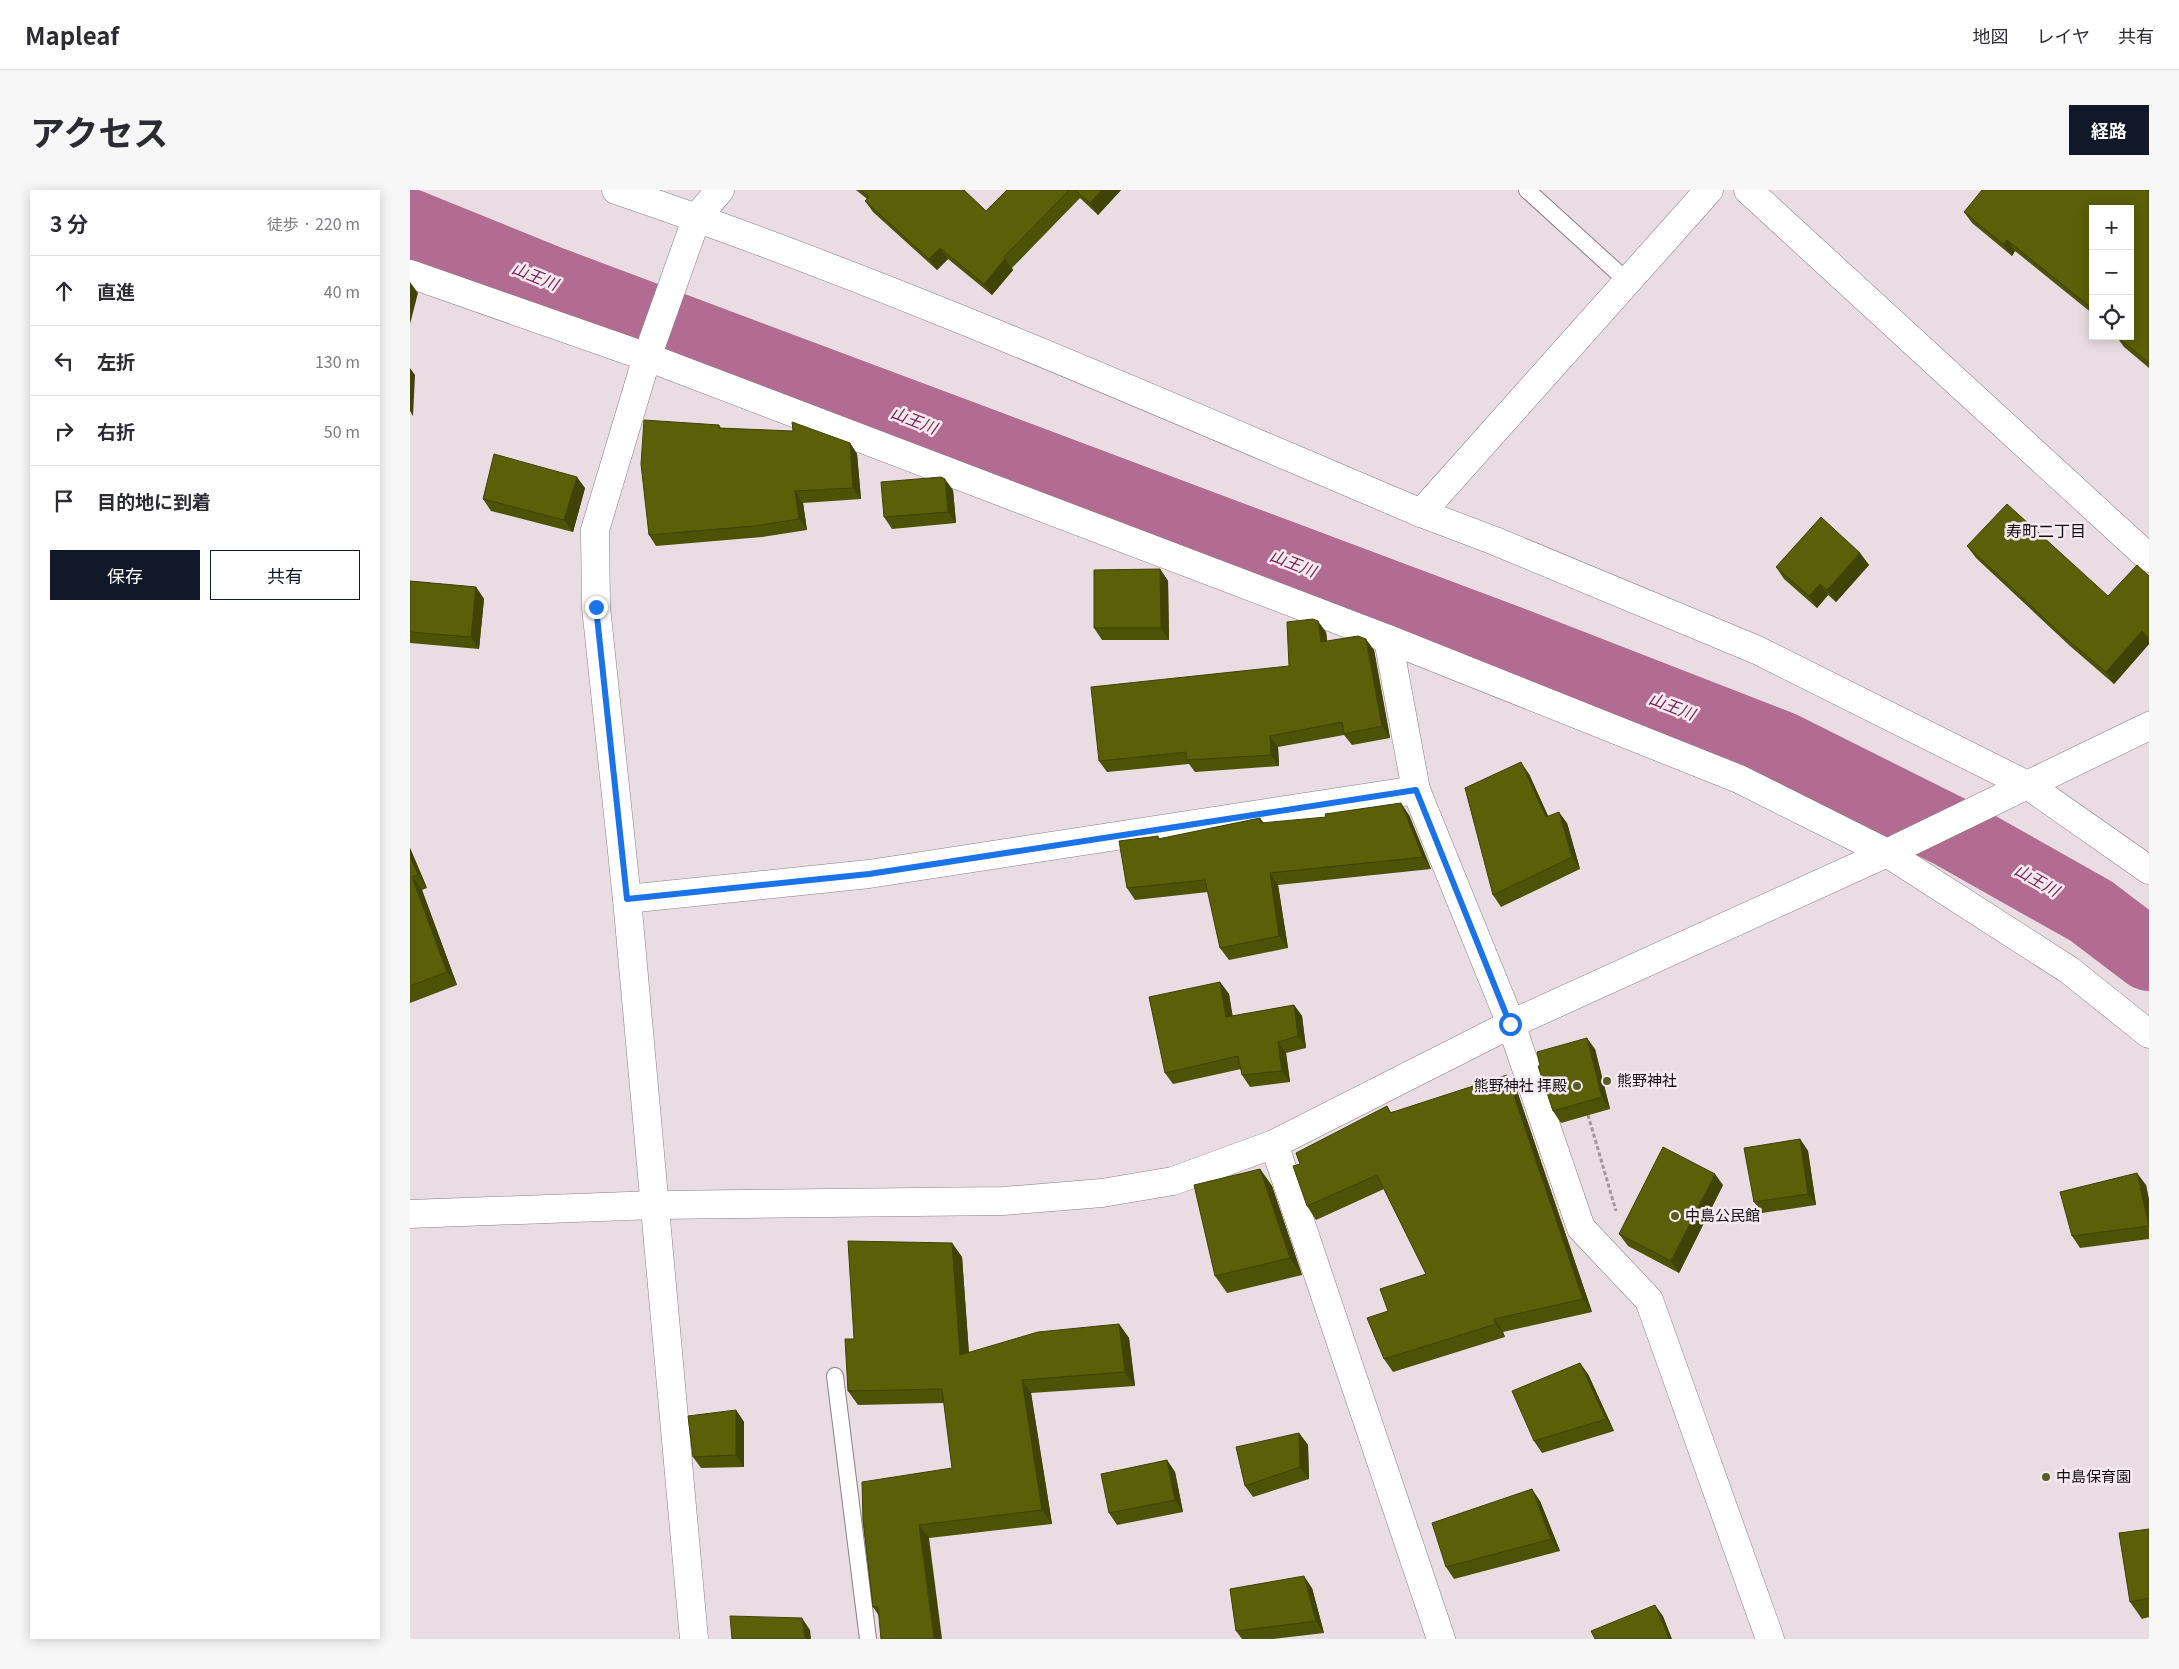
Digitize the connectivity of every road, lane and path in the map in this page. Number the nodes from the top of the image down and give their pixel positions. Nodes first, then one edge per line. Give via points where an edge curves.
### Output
1 (616, 190) edge
2 (720, 190) edge
3 (1527, 190) edge
4 (1710, 190) edge
5 (1748, 190) edge
6 (697, 217) junction
7 (410, 274) edge
8 (1627, 281) junction
9 (647, 357) junction
10 (1421, 513) junction
11 (2149, 558) edge
12 (1388, 639) junction
13 (2149, 726) edge
14 (2029, 786) junction
15 (1416, 790) junction
16 (1887, 853) junction
17 (2149, 870) edge
18 (627, 899) junction
19 (1510, 1024) junction
20 (2149, 1034) edge
21 (1274, 1144) junction
22 (655, 1205) junction
23 (410, 1214) edge
24 (835, 1376) dead end
25 (694, 1639) edge
26 (868, 1639) edge
27 (1441, 1639) edge
28 (1770, 1639) edge

1 - 6 street
2 - 6 street
3 - 8 lane
4 - 8 street
5 - 11 street
6 - 9 street
6 - 10 street via 941,310
7 - 9 street
8 - 10 street
9 - 12 street
9 - 18 street via 595,530 596,607
10 - 14 street via 1757,650
12 - 15 street
12 - 16 street via 1739,779
13 - 14 street
14 - 16 street
14 - 17 street
15 - 18 street via 869,874
15 - 19 street
16 - 19 street
16 - 20 street via 2069,970
18 - 22 street
19 - 21 street
19 - 28 street via 1581,1228 1649,1300
21 - 22 street via 1173,1181 1102,1193 1003,1201
21 - 27 street
22 - 23 street
22 - 25 street
24 - 26 lane

